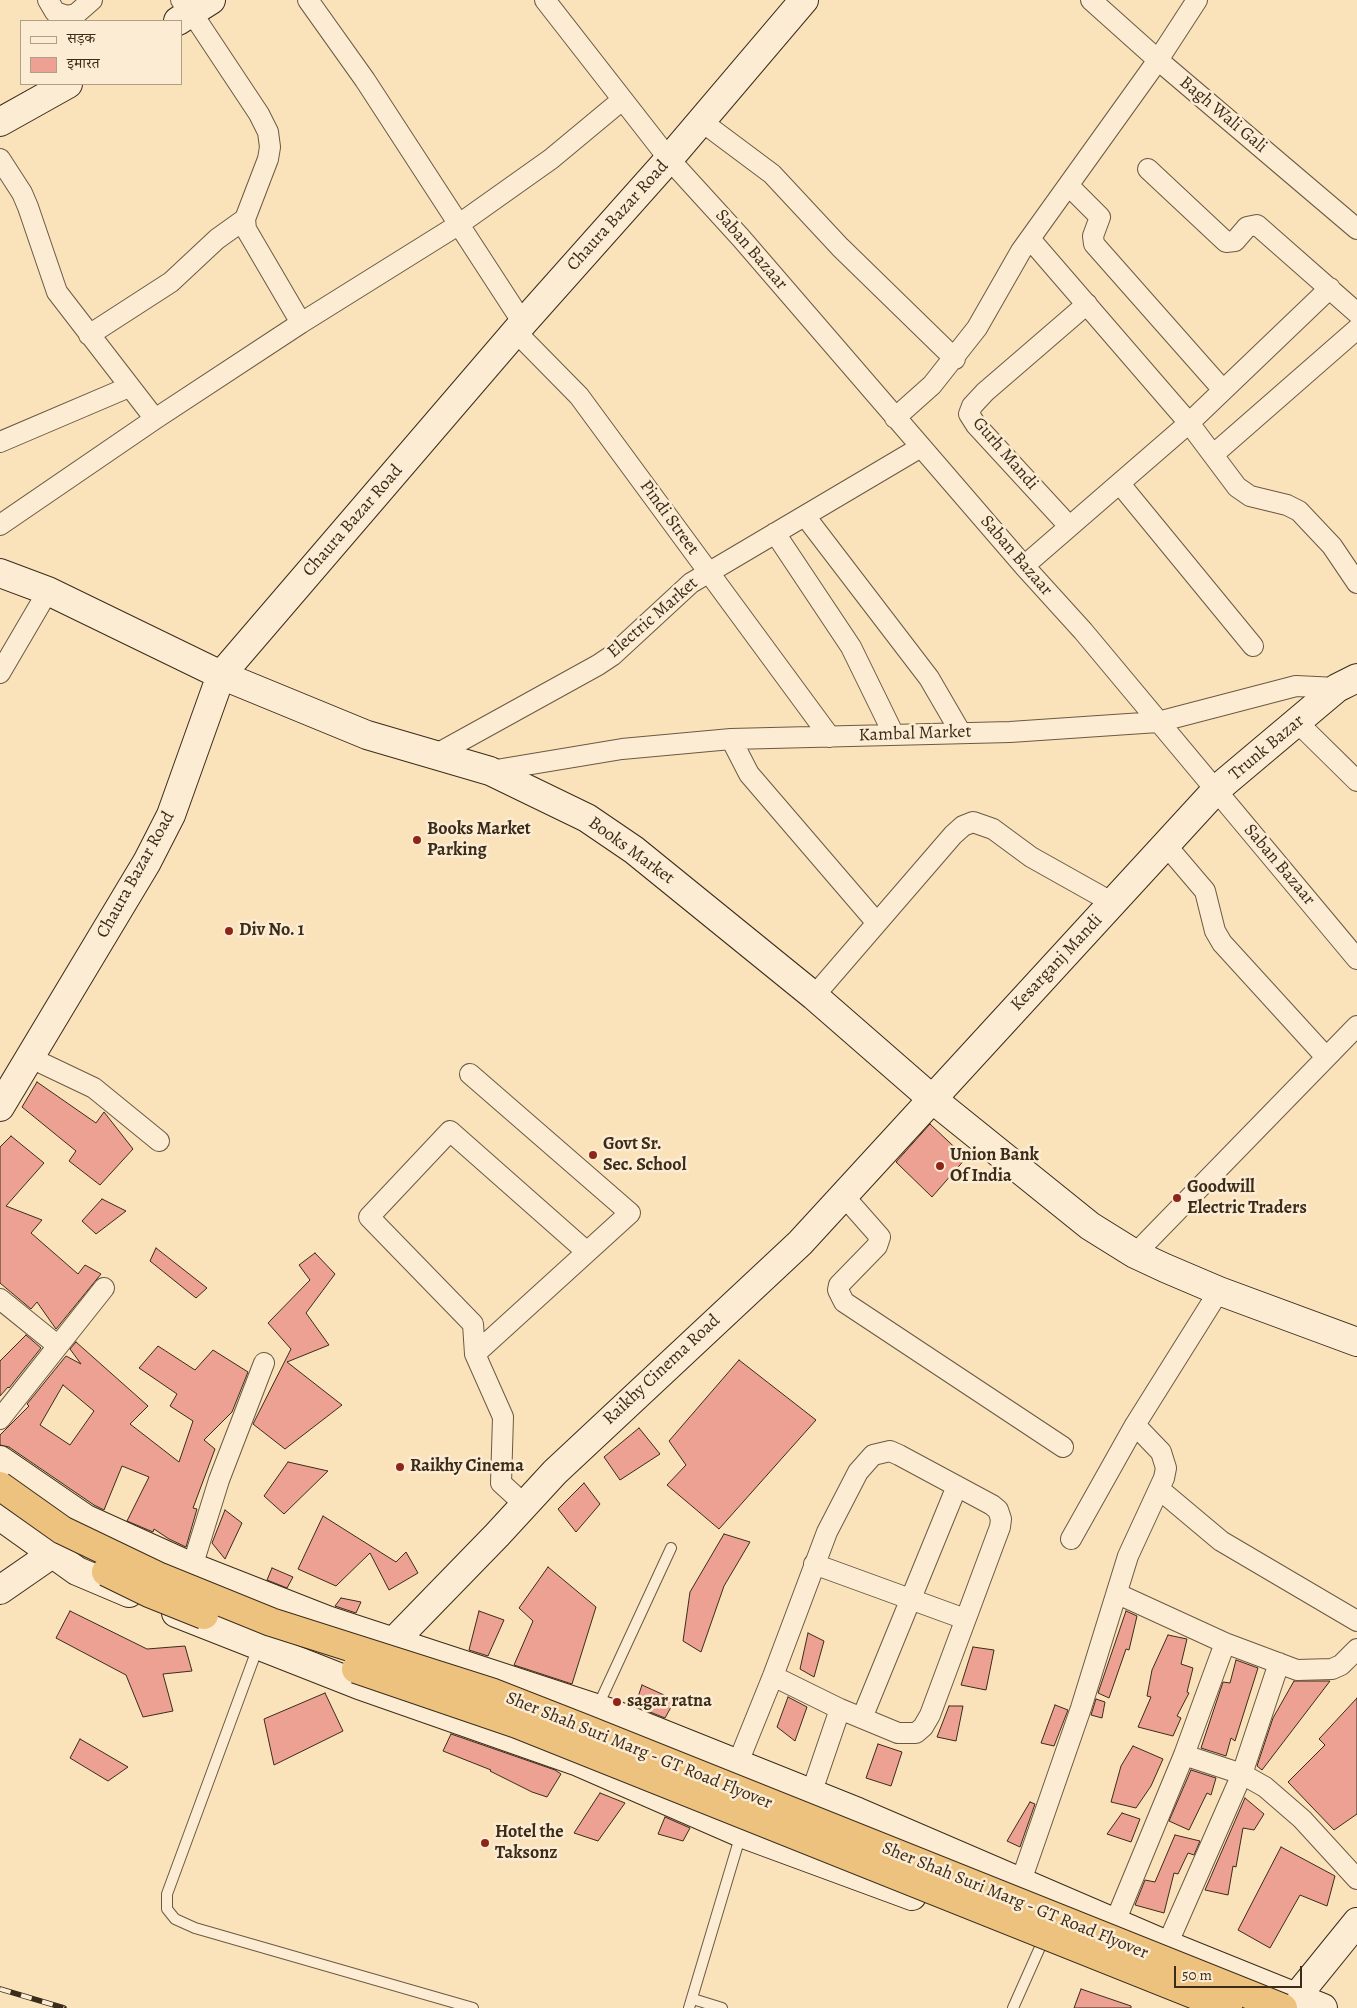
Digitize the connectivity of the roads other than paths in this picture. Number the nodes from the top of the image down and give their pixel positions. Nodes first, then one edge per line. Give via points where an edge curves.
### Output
1 (48, 0) edge
2 (92, 0) edge
3 (308, 0) edge
4 (545, 0) edge
5 (804, 0) edge
6 (1092, 0) edge
7 (1196, 0) edge
8 (190, 9) edge
9 (1158, 60) junction
10 (66, 85) edge
11 (622, 100) junction
12 (701, 121) junction
13 (0, 122) edge
14 (0, 159) edge
15 (669, 159) junction
16 (1148, 169) dead end
17 (1069, 186) junction
18 (246, 220) junction
19 (458, 225) junction
20 (1357, 228) edge
21 (1030, 239) junction
22 (1330, 288) junction
23 (1087, 304) junction
24 (1357, 313) edge
25 (301, 323) junction
26 (520, 327) junction
27 (1357, 329) edge
28 (89, 335) junction
29 (955, 359) junction
30 (129, 387) junction
31 (1223, 390) junction
32 (896, 418) junction
33 (155, 419) junction
34 (1189, 423) junction
35 (0, 442) edge
36 (921, 447) junction
37 (1214, 454) junction
38 (1120, 484) junction
39 (805, 516) junction
40 (0, 525) edge
41 (1069, 526) junction
42 (775, 533) junction
43 (1024, 566) junction
44 (708, 572) junction
45 (0, 573) edge
46 (1357, 583) edge
47 (48, 591) junction
48 (1253, 646) dead end
49 (0, 673) edge
50 (221, 675) junction
51 (1347, 683) edge
52 (1158, 722) junction
53 (1298, 723) junction
54 (961, 733) junction
55 (894, 735) junction
56 (830, 737) junction
57 (731, 739) junction
58 (435, 755) junction
59 (490, 771) junction
60 (1357, 780) edge
61 (1217, 790) junction
62 (1174, 835) junction
63 (1113, 903) junction
64 (877, 923) junction
65 (1357, 960) edge
66 (814, 996) junction
67 (1357, 1026) edge
68 (31, 1058) junction
69 (1326, 1058) junction
70 (470, 1074) dead end
71 (931, 1098) junction
72 (0, 1107) edge
73 (159, 1141) dead end
74 (843, 1195) junction
75 (587, 1252) junction
76 (1135, 1254) junction
77 (104, 1288) dead end
78 (1218, 1291) junction
79 (0, 1299) edge
80 (1357, 1342) edge
81 (57, 1345) junction
82 (475, 1354) junction
83 (264, 1363) dead end
84 (0, 1419) edge
85 (1135, 1425) junction
86 (1063, 1447) dead end
87 (0, 1460) edge
88 (0, 1486) edge
89 (957, 1486) junction
90 (1159, 1489) junction
91 (0, 1505) edge
92 (524, 1505) junction
93 (0, 1516) edge
94 (86, 1519) junction
95 (1071, 1539) dead end
96 (671, 1548) dead end
97 (52, 1554) junction
98 (814, 1564) junction
99 (192, 1567) junction
100 (0, 1590) edge
101 (1118, 1594) junction
102 (909, 1599) junction
103 (965, 1619) junction
104 (1357, 1621) edge
105 (392, 1642) junction
106 (1225, 1643) junction
107 (258, 1646) junction
108 (1354, 1659) edge
109 (1279, 1663) junction
110 (774, 1676) junction
111 (597, 1709) junction
112 (840, 1709) junction
113 (862, 1718) junction
114 (1184, 1755) junction
115 (737, 1765) junction
116 (1242, 1774) junction
117 (811, 1794) junction
118 (741, 1833) junction
119 (1357, 1879) edge
120 (1021, 1881) junction
121 (1115, 1922) junction
122 (1357, 1922) edge
123 (1041, 1945) junction
124 (1167, 1945) junction
125 (691, 2004) edge
126 (1290, 2004) edge
127 (473, 2008) edge
128 (722, 2008) edge
129 (1013, 2008) edge
130 (1210, 2008) edge
131 (1323, 2008) edge

1 - 2 street via 55,12 67,16 76,14
3 - 19 street, Pindi Street via 365,80
4 - 11 street, Saban Bazaar
5 - 12 street, Chaura Bazar Road
6 - 9 street, Bagh Wali Gali
7 - 9 street
8 - 18 street via 268,132 268,159
9 - 17 street
9 - 20 street, Bagh Wali Gali
10 - 13 street
11 - 15 street, Saban Bazaar
11 - 19 street via 551,158
12 - 15 street, Chaura Bazar Road
12 - 29 street via 772,174 840,247
14 - 28 street via 22,193 57,292
15 - 26 street, Chaura Bazar Road
15 - 32 street, Saban Bazaar
16 - 22 street via 1226,242 1235,241 1247,227 1257,225
17 - 21 street
17 - 31 street via 1100,218 1093,236 1094,244
18 - 25 street via 250,239
18 - 28 street via 217,238 171,282
19 - 25 street
19 - 26 street, Pindi Street
21 - 23 street
21 - 29 street
22 - 24 street
22 - 31 street
23 - 34 street
23 - 41 street, Gurh Mandi via 985,392 969,414
25 - 33 street
26 - 44 street, Pindi Street via 579,396
26 - 50 street, Chaura Bazar Road
27 - 37 street
28 - 30 street
29 - 32 street
30 - 33 street
30 - 35 street
31 - 34 street
32 - 36 street, Saban Bazaar
33 - 40 street
34 - 37 street
34 - 38 street
36 - 39 street, Electric Market
36 - 43 street, Saban Bazaar
37 - 46 street via 1243,492 1287,505 1306,518 1332,546
38 - 41 street
38 - 48 street
39 - 42 street, Electric Market
39 - 54 street via 929,678
41 - 43 street
42 - 44 street, Electric Market
42 - 55 street via 851,647
43 - 52 street, Saban Bazaar
44 - 56 street, Pindi Street
44 - 58 street, Electric Market via 670,600 613,655
45 - 47 street, Books Market
47 - 49 street
47 - 50 street, Books Market
50 - 58 street, Books Market via 367,735
50 - 68 street, Chaura Bazar Road via 167,823
51 - 52 street, Kambal Market via 1296,686
51 - 53 street, Trunk Bazar
52 - 54 street, Kambal Market
52 - 61 street, Saban Bazaar
53 - 60 street
53 - 61 street, Trunk Bazar
54 - 55 street, Kambal Market
55 - 56 street, Kambal Market
56 - 57 street, Kambal Market
57 - 59 street, Kambal Market via 622,749
57 - 64 street via 750,774
58 - 59 street, Books Market
59 - 66 street, Books Market via 613,834
61 - 62 street, Trunk Bazar
61 - 65 street, Saban Bazaar
62 - 63 street, Kesarganj Mandi
62 - 69 street via 1205,891 1215,931 1222,943
63 - 64 street via 1031,857 993,829 973,822 953,835
63 - 71 street, Kesarganj Mandi
64 - 66 street
66 - 71 street, Books Market
67 - 69 street
68 - 72 street, Chaura Bazar Road
68 - 73 street via 94,1088
69 - 76 street
70 - 75 street via 630,1212
71 - 74 street, Raikhy Cinema Road
71 - 76 street, Books Market via 1090,1226
74 - 86 street via 880,1237 877,1246 839,1286 844,1302
74 - 92 street, Raikhy Cinema Road via 800,1242 594,1433
75 - 82 street
75 - 82 street via 450,1131 369,1217 472,1324
76 - 78 street, Books Market
77 - 81 street
78 - 80 street, Books Market
78 - 85 street
79 - 81 street
81 - 84 street
82 - 92 street via 504,1417 501,1483
83 - 99 street via 219,1480
85 - 90 street via 1161,1452 1166,1468
85 - 95 street
87 - 94 street
88 - 126 main road, Sher Shah Suri Marg - GT Road Flyover, bridge via 62,1530 160,1577 271,1622 491,1692
89 - 98 street via 890,1451 873,1455 858,1472
89 - 102 street
89 - 103 street via 992,1505 1001,1519
90 - 101 street via 1128,1556
90 - 104 street via 1220,1541
91 - 130 main road, Sher Shah Suri Marg - GT Road Flyover, bridge via 68,1554 149,1593 262,1636 517,1724
92 - 105 street, Raikhy Cinema Road
93 - 97 street
94 - 97 street
94 - 99 street
96 - 111 lane
97 - 100 street
97 - 107 street via 77,1571
98 - 102 street
98 - 110 street
99 - 105 street
101 - 106 street
101 - 120 street
102 - 103 street
102 - 113 street
103 - 113 street via 930,1715 916,1733 898,1733
105 - 111 street
106 - 109 street
106 - 114 street
107 - 118 street via 576,1761
107 - 127 lane via 167,1894 167,1909 175,1919 195,1928
108 - 109 street via 1332,1670 1316,1671 1297,1670
109 - 116 street
110 - 112 street
110 - 115 street
111 - 115 street
112 - 113 street
112 - 117 street
114 - 116 street
114 - 121 street
115 - 117 street
116 - 119 street via 1265,1787 1302,1819
116 - 124 street
117 - 120 street
118 - 123 street
118 - 125 lane
120 - 121 street
121 - 124 street
122 - 126 street
123 - 129 lane
123 - 130 street
124 - 126 street
125 - 128 lane
126 - 131 street

